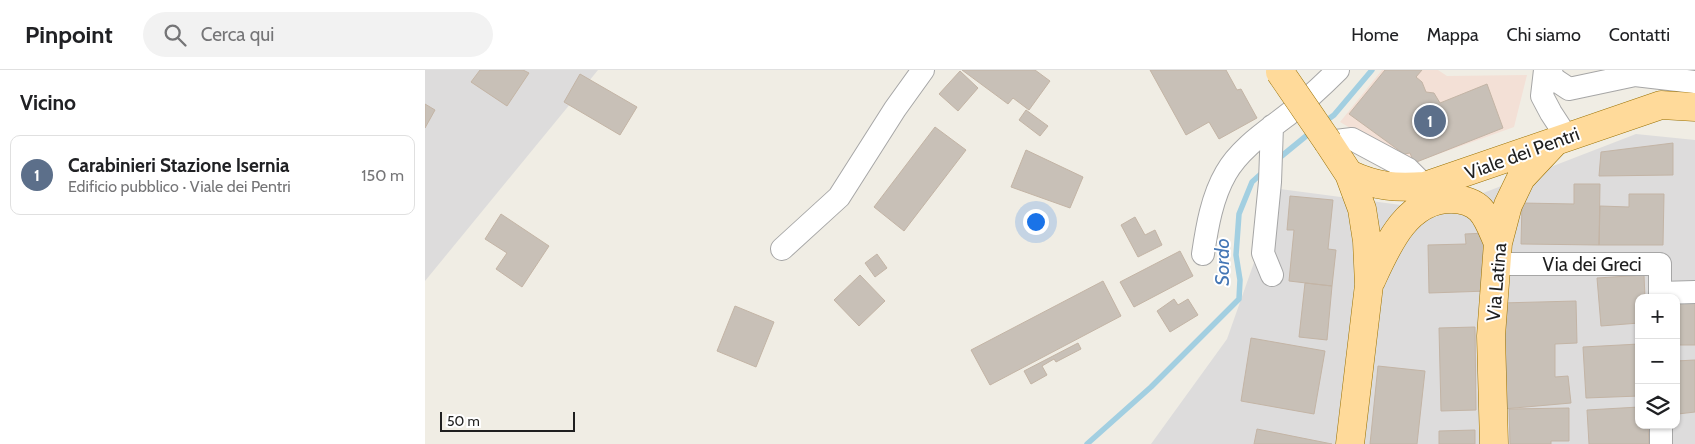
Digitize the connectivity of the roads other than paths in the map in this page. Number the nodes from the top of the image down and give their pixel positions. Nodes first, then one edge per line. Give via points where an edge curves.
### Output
1 (923, 70) edge
2 (1338, 70) edge
3 (1545, 70) edge
4 (1550, 70) edge
5 (1280, 71) edge
6 (1695, 82) edge
7 (1695, 86) edge
8 (1661, 105) junction
9 (1695, 107) edge
10 (1272, 135) junction
11 (1562, 138) junction
12 (1328, 142) junction
13 (1349, 174) junction
14 (1425, 186) junction
15 (782, 249) dead end
16 (1497, 253) junction
17 (1203, 254) dead end
18 (1272, 275) dead end
19 (1369, 285) junction
20 (1695, 292) edge
21 (1660, 294) edge
22 (1672, 294) edge
23 (1661, 429) edge
24 (1350, 444) edge
25 (1494, 444) edge
26 (1661, 444) edge

1 - 15 street via 839,197
2 - 10 street via 1290,113
3 - 11 street via 1542,96
4 - 6 street via 1554,79 1569,89 1635,76
5 - 12 main road, bridge
7 - 8 main road
8 - 9 main road, Viale dei Pentri
8 - 11 main road, Viale dei Pentri
10 - 17 street via 1246,148 1226,173 1213,204
10 - 18 street via 1263,253
11 - 14 main road, Viale dei Pentri
11 - 16 main road, Via Latina via 1521,178 1508,205
12 - 13 main road
12 - 14 street via 1352,139 1408,169
13 - 14 main road, Viale dei Pentri via 1366,182 1395,188
13 - 19 main road via 1367,240
16 - 19 main road via 1487,217 1481,208 1459,199 1432,201 1418,208 1402,224
16 - 21 street, Via dei Greci via 1660,264
16 - 25 main road, Via Latina via 1491,336
19 - 24 main road
20 - 22 street, Via dei Greci
23 - 26 street

